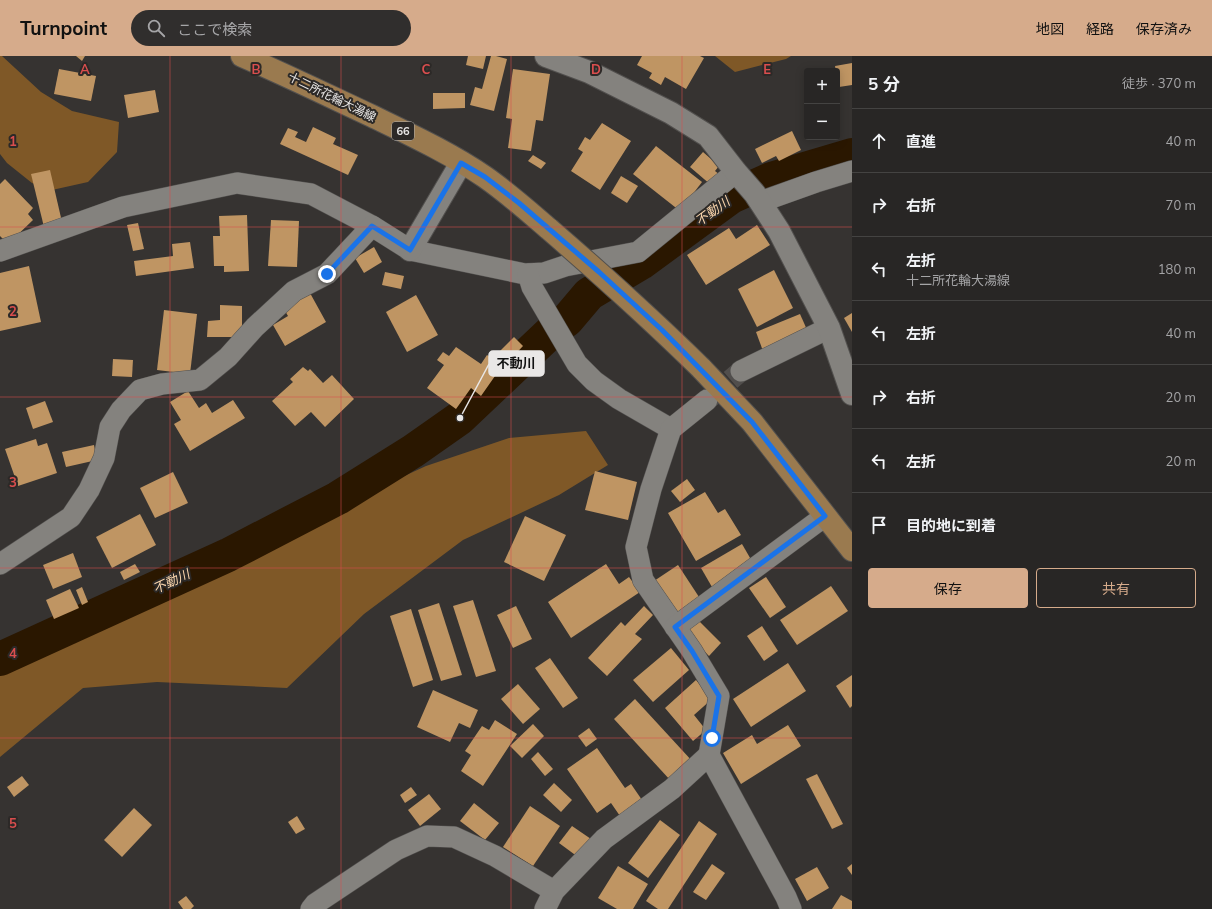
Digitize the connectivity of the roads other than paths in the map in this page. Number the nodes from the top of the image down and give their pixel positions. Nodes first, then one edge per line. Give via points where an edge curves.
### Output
1 (242, 56) edge
2 (546, 56) edge
3 (461, 163) junction
4 (852, 171) edge
5 (748, 187) junction
6 (372, 226) junction
7 (410, 250) junction
8 (0, 251) edge
9 (528, 274) junction
10 (829, 328) junction
11 (741, 371) tunnel mouth
12 (852, 394) edge
13 (707, 400) tunnel mouth
14 (671, 430) junction
15 (825, 516) junction
16 (852, 550) edge
17 (0, 564) edge
18 (675, 627) junction
19 (709, 755) junction
20 (549, 900) edge
21 (311, 909) edge
22 (791, 909) edge

1 - 3 main road, 十二所花輪大湯線 / 66 via 400,130
2 - 5 street via 589,72 670,113 708,136
3 - 7 street
3 - 15 main road, 十二所花輪大湯線 / 66, bridge via 485,177 519,203 662,330 752,422
4 - 5 street via 816,182
5 - 9 street via 638,252 565,266 544,273
5 - 10 street via 778,230
6 - 7 street
6 - 8 street via 311,194 237,183 123,207
6 - 17 street via 327,274 294,291 255,327 228,357 200,380 162,384 140,390 121,410 110,427 104,458 89,490 70,517
7 - 9 street
9 - 14 street via 532,287 577,364 594,381 619,399
10 - 11 street
10 - 12 street
13 - 14 street
14 - 18 street via 651,489 636,547 643,580
15 - 16 main road, 十二所花輪大湯線 / 66
15 - 18 street
18 - 19 street via 719,696
19 - 20 street via 672,789 604,839
19 - 22 street
20 - 21 street via 495,856 454,837 427,836 396,850

